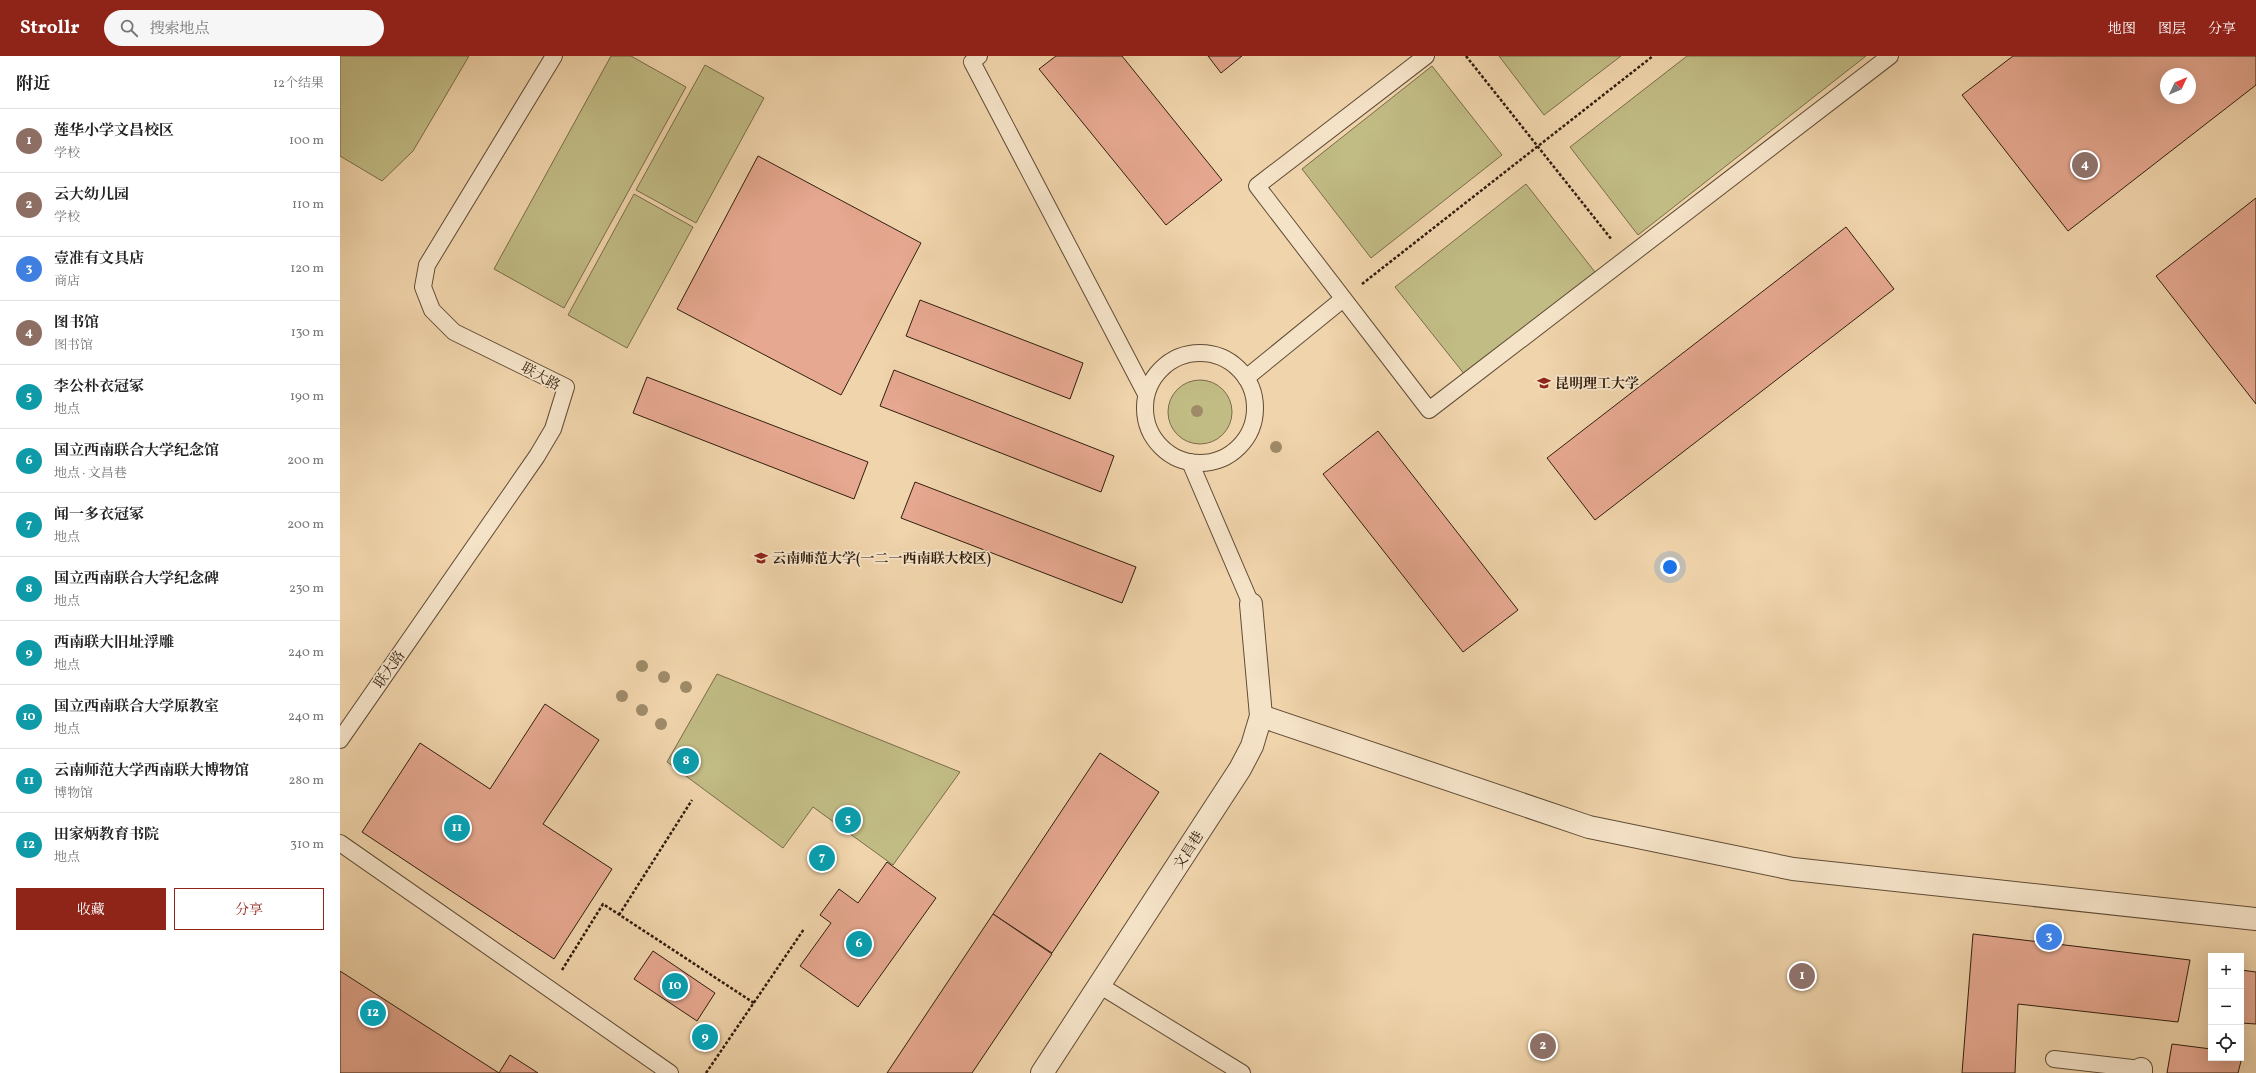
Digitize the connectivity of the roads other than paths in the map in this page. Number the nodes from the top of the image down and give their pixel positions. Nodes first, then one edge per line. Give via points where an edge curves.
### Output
1 (554, 56) edge
2 (979, 56) edge
3 (1426, 56) edge
4 (1890, 56) edge
5 (1343, 299) junction
6 (1246, 378) junction
7 (1146, 394) junction
8 (1190, 462) junction
9 (1251, 604) joint
10 (1261, 716) junction
11 (340, 740) edge
12 (340, 843) edge
13 (2256, 919) edge
14 (1099, 985) junction
15 (2054, 1059) dead end
16 (2141, 1071) edge
17 (670, 1073) edge
18 (1042, 1073) edge
19 (1242, 1073) edge

1 - 11 lane, 联大路 via 427,265 422,287 432,310 454,332 566,387 553,429 537,456
2 - 7 lane via 972,62
3 - 5 lane via 1257,186
4 - 5 lane via 1429,410
5 - 6 lane
6 - 7 lane via 1234,364 1217,355 1199,352 1181,355 1165,364 1153,378
6 - 8 lane via 1253,394 1255,413 1250,430 1240,446 1226,457 1208,462
7 - 8 lane via 1144,412 1147,424 1159,445 1173,456
8 - 9 lane
9 - 10 street, 文昌巷
10 - 13 street via 1589,827 1793,870
10 - 14 street, 文昌巷 via 1252,746 1240,770
12 - 17 lane
14 - 18 street, 文昌巷
14 - 19 lane
15 - 16 lane

